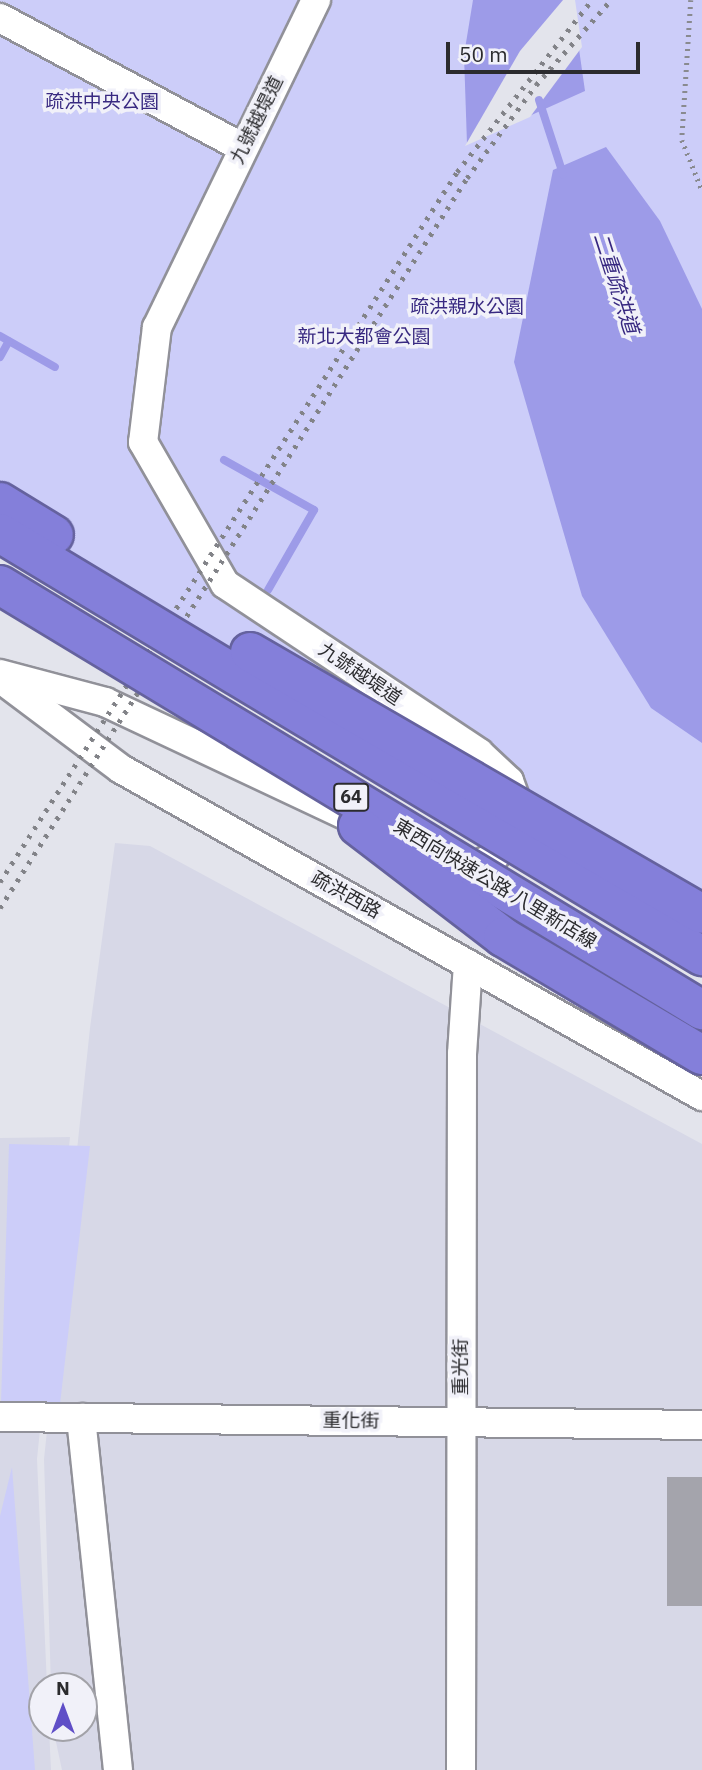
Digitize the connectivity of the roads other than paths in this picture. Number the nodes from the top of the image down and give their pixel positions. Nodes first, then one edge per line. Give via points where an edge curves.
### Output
1 (316, 0) edge
2 (0, 18) edge
3 (243, 148) junction
4 (0, 502) edge
5 (0, 533) edge
6 (0, 585) edge
7 (0, 676) edge
8 (197, 704) junction
9 (702, 914) edge
10 (702, 956) edge
11 (468, 964) junction
12 (702, 1010) edge
13 (702, 1055) edge
14 (702, 1096) edge
15 (0, 1418) edge
16 (81, 1418) junction
17 (461, 1422) junction
18 (702, 1425) edge
19 (118, 1770) edge
20 (461, 1770) edge

1 - 3 street, 九號越堤道
2 - 3 street
3 - 7 street, 九號越堤道 via 158,327 143,442 225,584 479,753 509,781 516,800 515,818 495,856 465,872 105,702
4 - 9 highway, bridge
5 - 10 highway, 64, bridge
6 - 8 highway, 東西向快速公路 八里新店線 / 64, bridge
7 - 11 street, 疏洪西路 via 121,769
8 - 12 highway, 東西向快速公路 八里新店線 / 64, bridge
8 - 13 highway, bridge via 503,937
11 - 14 street, 疏洪西路
11 - 17 street, 重光街
15 - 16 street, 重化街
16 - 17 street, 重化街
16 - 19 street
17 - 18 street, 重化街
17 - 20 street, 重光街

